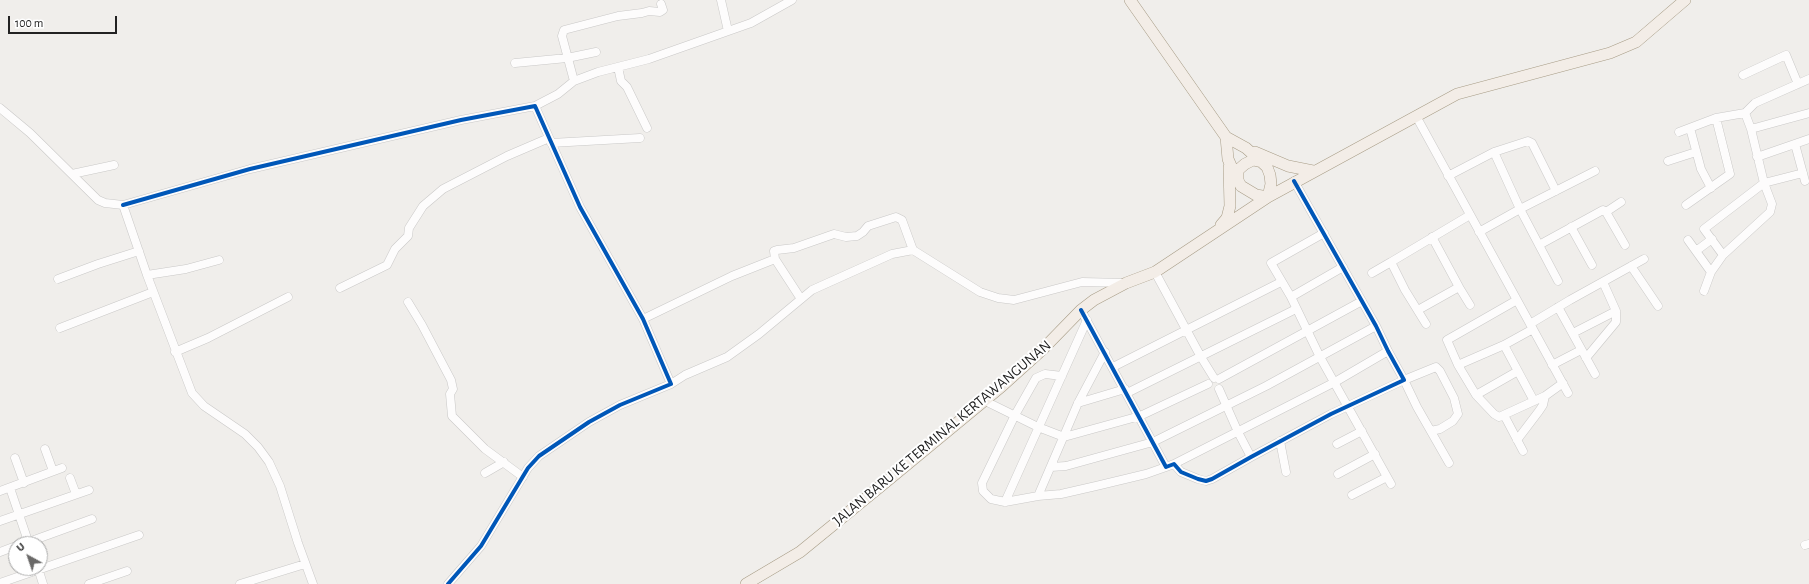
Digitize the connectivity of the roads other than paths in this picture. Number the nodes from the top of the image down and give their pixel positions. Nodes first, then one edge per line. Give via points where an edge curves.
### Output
1 (721, 0) edge
2 (792, 0) edge
3 (1130, 0) edge
4 (1685, 0) edge
5 (662, 4) dead end
6 (728, 31) junction
7 (596, 52) dead end
8 (567, 58) junction
9 (515, 64) dead end
10 (618, 68) junction
11 (1743, 75) dead end
12 (1809, 79) edge
13 (574, 81) junction
14 (1798, 84) junction
15 (535, 106) junction
16 (0, 108) edge
17 (1745, 113) junction
18 (1809, 113) edge
19 (1416, 116) junction
20 (1716, 118) junction
21 (647, 128) dead end
22 (1690, 128) junction
23 (1751, 129) junction
24 (1679, 132) dead end
25 (1226, 137) junction
26 (640, 138) dead end
27 (1809, 139) edge
28 (550, 141) junction
29 (1795, 144) junction
30 (1246, 148) junction
31 (1494, 152) junction
32 (1696, 152) junction
33 (1757, 157) junction
34 (1228, 159) junction
35 (1668, 161) dead end
36 (1262, 162) junction
37 (114, 166) dead end
38 (1595, 170) dead end
39 (1313, 171) junction
40 (72, 174) junction
41 (1448, 176) junction
42 (1238, 180) junction
43 (1294, 181) junction
44 (1764, 183) junction
45 (1711, 188) junction
46 (1556, 191) junction
47 (1268, 196) junction
48 (1621, 202) dead end
49 (123, 205) junction
50 (1686, 205) dead end
51 (1520, 209) junction
52 (1606, 212) junction
53 (1470, 215) junction
54 (1571, 227) junction
55 (1218, 229) junction
56 (1480, 232) junction
57 (1324, 233) junction
58 (1432, 236) junction
59 (1712, 239) junction
60 (1688, 240) dead end
61 (1539, 245) junction
62 (1625, 245) dead end
63 (913, 250) junction
64 (139, 251) junction
65 (1696, 251) junction
66 (1723, 255) junction
67 (775, 259) junction
68 (1644, 259) dead end
69 (219, 260) dead end
70 (1391, 262) junction
71 (1592, 265) dead end
72 (1631, 266) junction
73 (1343, 267) junction
74 (1155, 272) junction
75 (1712, 272) junction
76 (1372, 273) dead end
77 (147, 275) junction
78 (58, 279) dead end
79 (1558, 281) dead end
80 (1281, 282) junction
81 (1604, 282) junction
82 (1126, 283) junction
83 (1460, 287) junction
84 (340, 288) dead end
85 (1704, 291) dead end
86 (153, 292) junction
87 (288, 297) dead end
88 (1291, 297) junction
89 (801, 299) junction
90 (1517, 300) junction
91 (1362, 301) junction
92 (408, 302) dead end
93 (1470, 305) dead end
94 (1658, 306) dead end
95 (1558, 307) junction
96 (1296, 309) junction
97 (1081, 310) junction
98 (1418, 310) junction
99 (1616, 311) junction
100 (643, 319) junction
101 (1088, 320) junction
102 (1426, 324) dead end
103 (1376, 326) junction
104 (1532, 327) junction
105 (60, 328) dead end
106 (1186, 331) junction
107 (1308, 331) junction
108 (1573, 333) junction
109 (1504, 345) junction
110 (1581, 350) junction
111 (1388, 351) junction
112 (175, 352) junction
113 (1105, 352) junction
114 (1200, 357) junction
115 (1320, 357) junction
116 (1586, 358) junction
117 (1552, 365) junction
118 (1458, 366) junction
119 (1113, 367) junction
120 (1518, 371) junction
121 (1595, 374) dead end
122 (1062, 376) junction
123 (1214, 380) junction
124 (1404, 380) junction
125 (1335, 382) junction
126 (1563, 383) junction
127 (670, 384) junction
128 (1219, 389) junction
129 (1126, 391) junction
130 (1568, 393) dead end
131 (1476, 395) junction
132 (1545, 396) junction
133 (983, 400) junction
134 (1534, 400) junction
135 (1078, 404) junction
136 (1348, 406) junction
137 (1226, 407) junction
138 (1015, 415) junction
139 (1140, 416) junction
140 (1504, 416) junction
141 (1038, 427) junction
142 (1362, 431) junction
143 (1431, 431) junction
144 (1238, 432) junction
145 (1064, 437) junction
146 (1517, 440) junction
147 (1280, 441) junction
148 (1153, 442) junction
149 (1337, 444) dead end
150 (45, 449) dead end
151 (1523, 451) dead end
152 (1375, 454) junction
153 (1251, 457) junction
154 (15, 458) dead end
155 (504, 462) junction
156 (1449, 462) dead end
157 (1170, 465) junction
158 (1051, 467) junction
159 (62, 468) dead end
160 (53, 471) junction
161 (1286, 472) dead end
162 (485, 473) dead end
163 (1338, 474) dead end
164 (523, 477) junction
165 (70, 478) dead end
166 (24, 483) junction
167 (10, 488) junction
168 (89, 490) dead end
169 (0, 491) edge
170 (76, 494) junction
171 (1352, 495) dead end
172 (1038, 496) junction
173 (1005, 502) junction
174 (19, 514) junction
175 (92, 519) dead end
176 (0, 521) edge
177 (139, 535) dead end
178 (25, 536) edge
179 (46, 536) edge
180 (305, 564) junction
181 (48, 566) edge
182 (126, 570) dead end
183 (20, 576) edge
184 (0, 584) edge
185 (89, 584) edge
186 (240, 584) edge
187 (313, 584) edge
188 (448, 584) edge
189 (746, 584) edge

1 - 6 street
2 - 6 street via 751,23
3 - 25 main road
4 - 19 main road, JALAN BARU KE TERMINAL KERTAWANGUNAN via 1636,42 1610,53 1467,90
5 - 8 street via 663,10 660,12 649,11 618,16 564,30 562,36
6 - 10 street via 649,60
7 - 8 street
8 - 9 street
8 - 13 street
10 - 13 street
10 - 21 street via 621,81 627,87
11 - 14 street via 1786,55
12 - 14 street
13 - 15 street via 558,94
14 - 17 street via 1755,102
15 - 28 street
15 - 49 street via 461,120 257,167
16 - 40 street
17 - 20 street
17 - 23 street
18 - 23 street
19 - 39 main road, JALAN BARU KE TERMINAL KERTAWANGUNAN
19 - 41 street
20 - 22 street
20 - 45 street via 1730,174
22 - 24 street
22 - 32 street
23 - 33 street
25 - 30 main road
25 - 34 main road
26 - 28 street
27 - 29 street
28 - 84 street via 507,156 443,189 423,206 409,228 408,236 395,249 387,266
28 - 100 street via 580,207
29 - 33 street
29 - 44 street via 1804,177
30 - 36 main road
30 - 39 main road via 1288,166
31 - 41 street
31 - 46 street via 1528,141 1532,143
31 - 51 street
32 - 35 street
32 - 45 street
33 - 44 street
34 - 42 main road
34 - 55 main road via 1230,206 1227,218
36 - 42 main road via 1253,160 1244,164 1238,170
36 - 47 main road via 1270,175
37 - 40 street
38 - 46 street
39 - 43 main road, JALAN BARU KE TERMINAL KERTAWANGUNAN
40 - 49 street via 98,200
41 - 53 street
42 - 47 main road via 1248,191
43 - 47 main road, JALAN BARU KE TERMINAL KERTAWANGUNAN
43 - 57 street
44 - 59 street via 1704,229
44 - 66 street via 1772,204 1770,212
45 - 50 street
46 - 51 street
47 - 55 main road, JALAN BARU KE TERMINAL KERTAWANGUNAN
48 - 52 street
49 - 64 street
51 - 56 street
51 - 61 street
52 - 54 street via 1600,211
52 - 62 street
53 - 56 street
53 - 58 street
54 - 61 street
54 - 71 street
55 - 74 main road, JALAN BARU KE TERMINAL KERTAWANGUNAN
56 - 90 street
57 - 73 street
57 - 80 street via 1271,263
58 - 70 street
58 - 83 street
59 - 65 street
59 - 66 street
60 - 65 street
61 - 79 street
63 - 67 street via 902,220 896,217 868,226 857,236 834,234 794,248 774,251
63 - 82 street via 980,292 998,298 1014,300 1082,282
63 - 89 street via 892,254 812,290
64 - 77 street
64 - 78 street
65 - 75 street
66 - 75 street
67 - 89 street
67 - 100 street via 732,276
68 - 72 street
69 - 77 street via 186,269
70 - 76 street
70 - 98 street
72 - 81 street
72 - 94 street
73 - 88 street
73 - 91 street
74 - 82 main road, JALAN BARU KE TERMINAL KERTAWANGUNAN
74 - 106 street
75 - 85 street
77 - 86 street
80 - 88 street
80 - 106 street
81 - 95 street
81 - 99 street
82 - 97 main road, JALAN BARU KE TERMINAL KERTAWANGUNAN
83 - 93 street
83 - 98 street
86 - 105 street
86 - 112 street
87 - 112 street
88 - 96 street
89 - 127 street via 727,357
90 - 104 street
90 - 118 street via 1447,340
91 - 103 street
91 - 107 street
92 - 155 street via 451,380 452,416 485,449
95 - 104 street
95 - 108 street
96 - 107 street
96 - 114 street
97 - 101 street
97 - 133 main road, JALAN BARU KE TERMINAL KERTAWANGUNAN via 1043,349
98 - 102 street
99 - 108 street
99 - 116 street via 1616,322
100 - 127 street
101 - 113 street
101 - 122 street
103 - 111 street
103 - 115 street
104 - 109 street
104 - 117 street
106 - 114 street
106 - 119 street
107 - 115 street
107 - 123 street
108 - 110 street
109 - 118 street
109 - 120 street
110 - 116 street
110 - 117 street
111 - 124 street
111 - 125 street
112 - 180 street via 192,393 204,406 245,434 269,462 280,486
113 - 119 street
113 - 135 street
114 - 123 street
114 - 129 street
115 - 125 street
115 - 137 street
116 - 121 street
117 - 126 street
118 - 131 street
119 - 129 street
120 - 131 street
120 - 134 street
122 - 138 street via 1038,376
122 - 141 street
123 - 128 street via 1222,384
123 - 128 street via 1213,390
123 - 139 street
124 - 136 street
124 - 143 street
124 - 143 street via 1436,367 1447,382 1458,414 1453,421
125 - 136 street
125 - 144 street
126 - 130 street
126 - 132 street
127 - 164 street via 620,405 589,422 539,456
128 - 137 street
129 - 135 street
129 - 139 street
131 - 140 street via 1494,414
132 - 134 street
132 - 146 street via 1539,411
133 - 138 street
133 - 189 main road, JALAN BARU KE TERMINAL KERTAWANGUNAN via 800,552
134 - 140 street
135 - 145 street
136 - 142 street
136 - 147 street
137 - 144 street
137 - 148 street
138 - 141 street
138 - 173 street via 982,483 986,495
139 - 145 street
139 - 148 street
140 - 146 street
141 - 145 street
141 - 173 street
142 - 149 street
142 - 152 street
143 - 156 street
144 - 153 street
144 - 157 street
145 - 158 street
146 - 151 street
147 - 153 street
147 - 161 street
148 - 157 street
148 - 158 street via 1073,465
150 - 160 street
152 - 163 street
152 - 171 street via 1389,480
153 - 157 street via 1206,481
154 - 166 street
155 - 162 street
155 - 164 street
157 - 172 street via 1146,474 1096,486
158 - 172 street
159 - 160 street
160 - 166 street
164 - 188 street via 481,546
165 - 170 street
166 - 167 street
167 - 169 street
167 - 174 street
168 - 170 street
170 - 174 street
172 - 173 street
174 - 176 street
174 - 178 street
175 - 179 street
177 - 181 street
180 - 186 street
180 - 187 street
182 - 185 street
183 - 184 street

